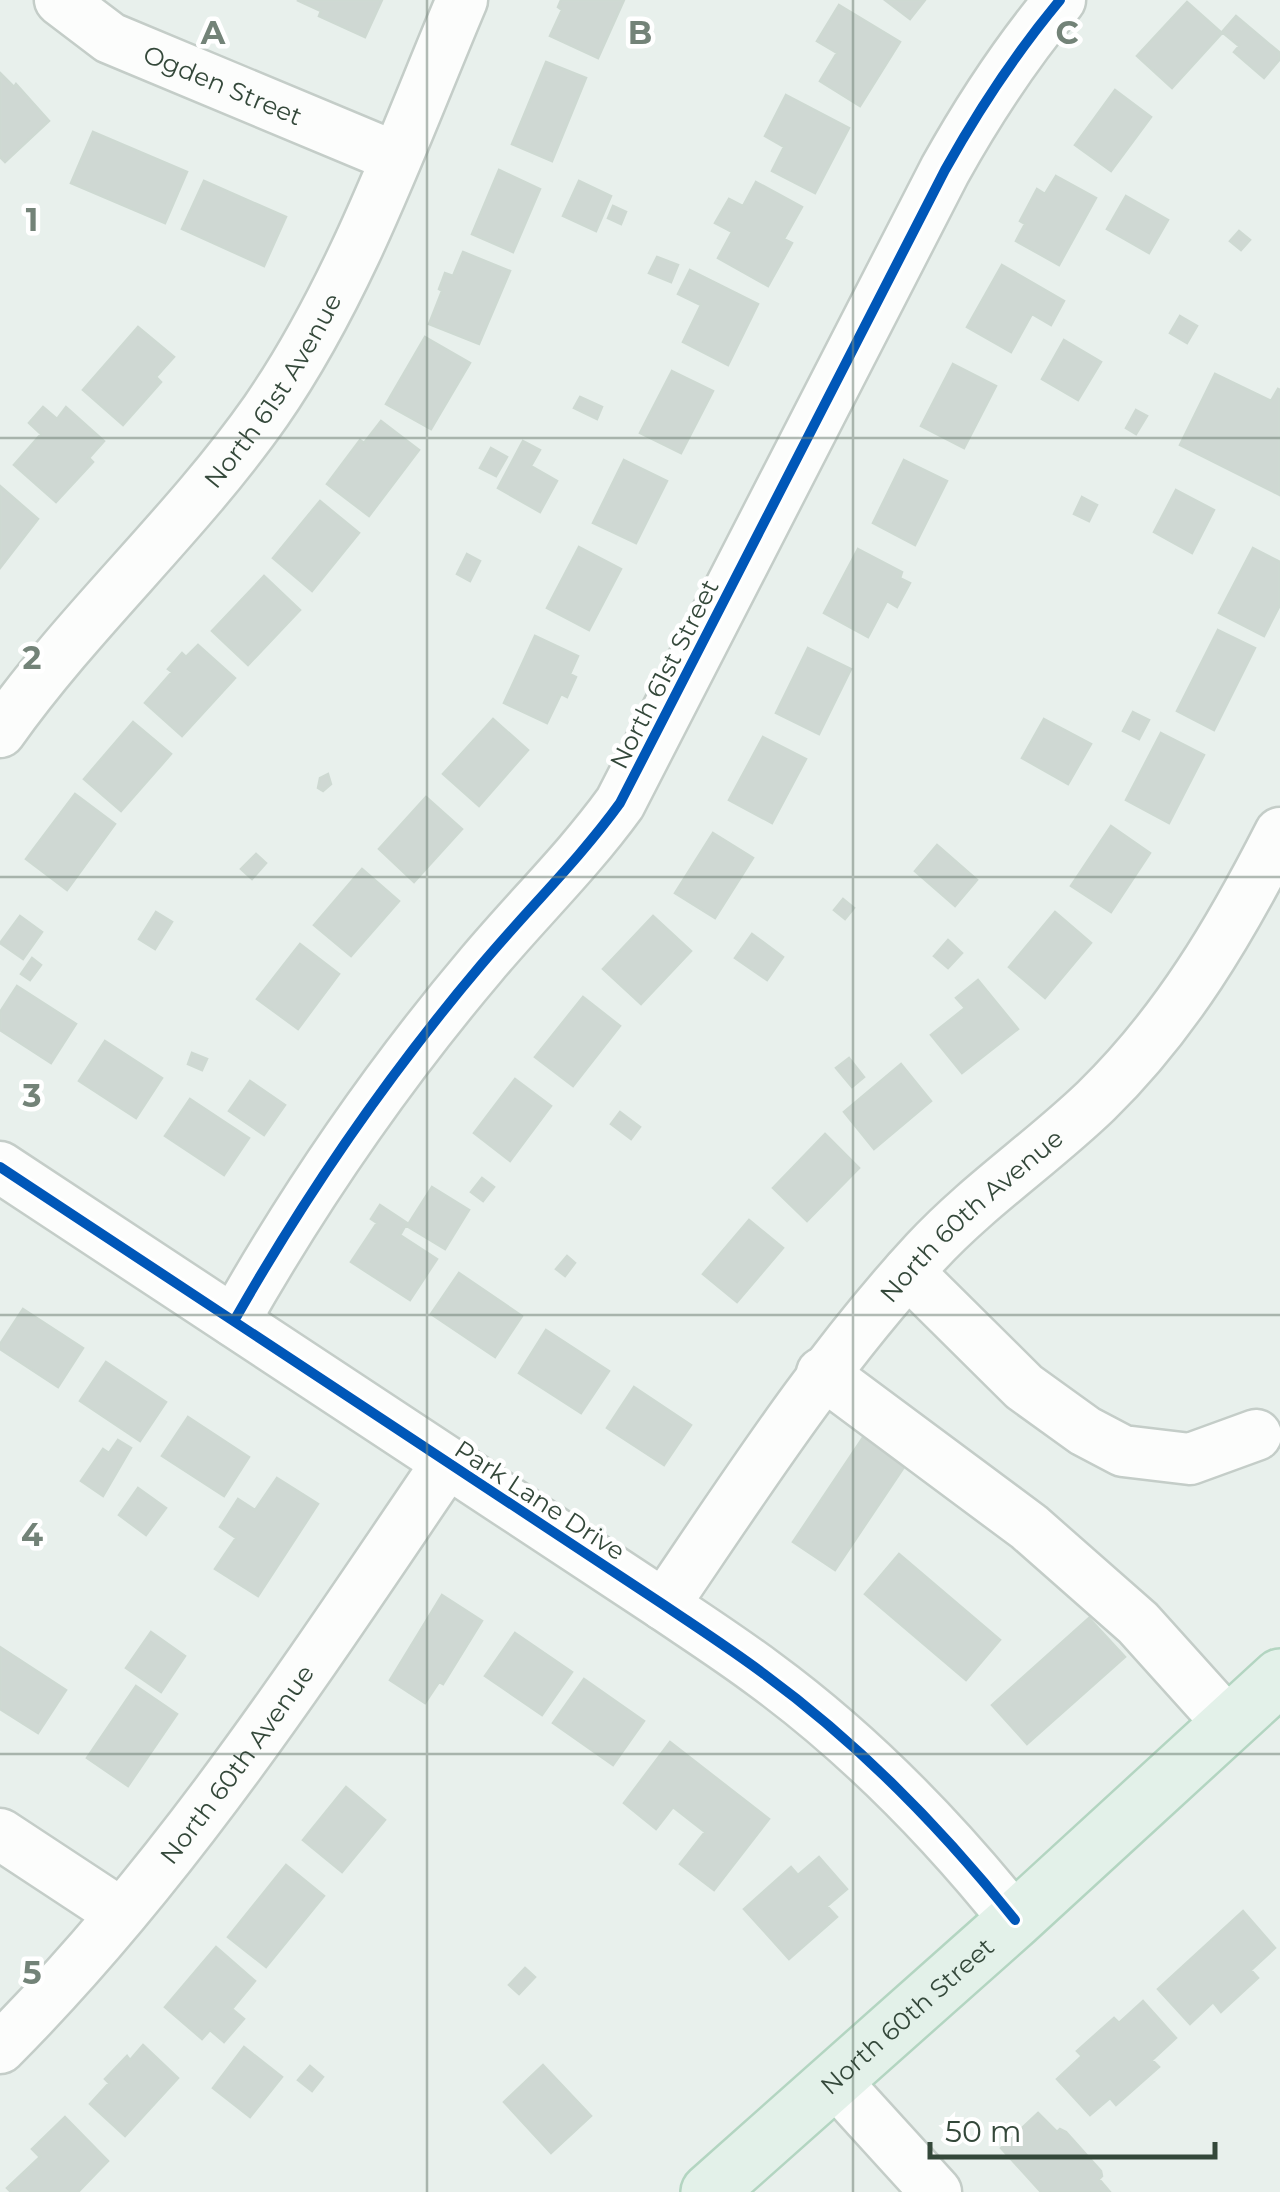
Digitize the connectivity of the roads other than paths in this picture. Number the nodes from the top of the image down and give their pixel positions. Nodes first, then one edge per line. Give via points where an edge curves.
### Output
1 (60, 0) edge
2 (462, 0) edge
3 (1060, 0) edge
4 (396, 157) junction
5 (0, 732) edge
6 (1280, 833) edge
7 (0, 1167) edge
8 (908, 1272) junction
9 (234, 1321) junction
10 (822, 1373) junction
11 (1256, 1435) dead end
12 (448, 1463) junction
13 (664, 1605) junction
14 (1277, 1685) edge
15 (1229, 1724) junction
16 (0, 1834) edge
17 (120, 1913) junction
18 (1015, 1920) junction
19 (0, 2048) edge
20 (834, 2080) junction
21 (709, 2192) edge
22 (936, 2192) edge

1 - 4 street, Ogden Street via 110,38
2 - 4 street, North 61st Avenue
3 - 9 street, North 61st Street via 1019,50 944,170 620,803 397,1071
4 - 5 street, North 61st Avenue via 334,296 268,408 198,501 84,626
6 - 8 street, North 60th Avenue via 1212,959 1171,1018 1096,1100
7 - 9 street, Park Lane Drive
8 - 10 street, North 60th Avenue
8 - 11 street via 1024,1387 1123,1451 1190,1458
9 - 12 street, Park Lane Drive
10 - 13 street, North 60th Avenue
10 - 15 street via 1029,1527 1138,1623
12 - 13 street, Park Lane Drive
12 - 17 street, North 60th Avenue via 260,1738
13 - 18 street, Park Lane Drive via 842,1738 970,1864
14 - 15 main road, North 60th Street
15 - 18 main road, North 60th Street
16 - 17 street
17 - 19 street, North 60th Avenue
18 - 20 main road, North 60th Street
20 - 21 main road, North 60th Street
20 - 22 street

